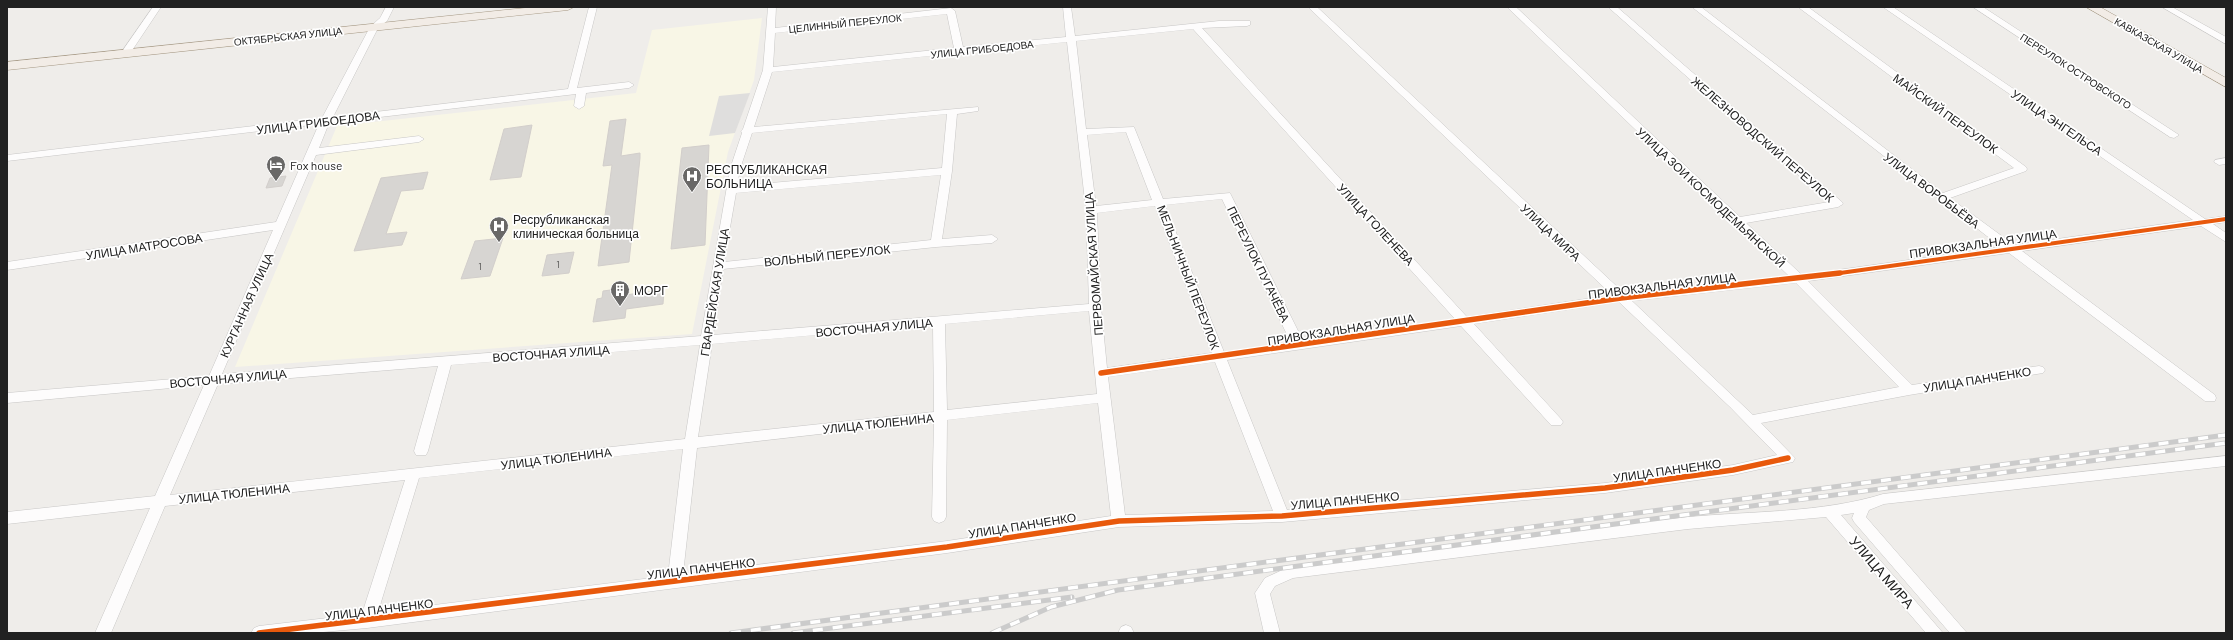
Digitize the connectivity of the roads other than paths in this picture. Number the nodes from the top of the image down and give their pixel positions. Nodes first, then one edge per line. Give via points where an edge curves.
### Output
1 (157, 7) edge
2 (390, 7) edge
3 (501, 7) edge
4 (568, 7) edge
5 (593, 7) edge
6 (772, 7) edge
7 (1067, 7) edge
8 (1312, 7) edge
9 (1511, 7) edge
10 (1612, 7) edge
11 (1696, 7) edge
12 (1802, 7) edge
13 (1887, 7) edge
14 (1977, 7) edge
15 (2092, 7) edge
16 (2166, 7) edge
17 (384, 19) junction
18 (1247, 23) dead end
19 (374, 27) junction
20 (1196, 27) junction
21 (770, 31) junction
22 (1071, 39) junction
23 (2226, 40) edge
24 (129, 50) junction
25 (960, 51) junction
26 (7, 59) edge
27 (7, 66) edge
28 (768, 70) junction
29 (2226, 83) edge
30 (630, 85) dead end
31 (582, 90) junction
32 (572, 91) junction
33 (578, 106) dead end
34 (975, 109) dead end
35 (952, 111) junction
36 (325, 122) junction
37 (746, 131) junction
38 (1081, 132) junction
39 (2174, 135) dead end
40 (419, 139) dead end
41 (312, 152) junction
42 (7, 158) edge
43 (947, 171) junction
44 (732, 190) junction
45 (1942, 197) junction
46 (1159, 202) junction
47 (1090, 210) junction
48 (2226, 219) edge
49 (1737, 221) junction
50 (2204, 222) junction
51 (281, 225) junction
52 (2226, 238) edge
53 (992, 239) dead end
54 (936, 244) junction
55 (2011, 249) junction
56 (7, 266) edge
57 (718, 266) junction
58 (1799, 279) junction
59 (1621, 298) junction
60 (1095, 307) junction
61 (1465, 321) junction
62 (939, 322) junction
63 (706, 341) junction
64 (1299, 346) junction
65 (1220, 358) junction
66 (446, 360) junction
67 (2039, 370) dead end
68 (1101, 373) junction
69 (214, 379) junction
70 (1909, 390) junction
71 (7, 398) edge
72 (1105, 398) junction
73 (2210, 398) dead end
74 (941, 417) junction
75 (1750, 420) junction
76 (1556, 422) dead end
77 (691, 442) junction
78 (421, 451) dead end
79 (1788, 458) joint
80 (2226, 461) edge
81 (414, 474) junction
82 (162, 500) junction
83 (1862, 506) junction
84 (1829, 511) junction
85 (1282, 516) junction
86 (939, 517) dead end
87 (7, 518) edge
88 (1119, 520) junction
89 (675, 581) junction
90 (367, 621) junction
91 (103, 633) edge
92 (259, 633) edge
93 (1272, 633) edge
94 (1935, 633) edge
95 (1959, 633) edge

1 - 24 street
2 - 17 street, КУРГАННАЯ УЛИЦА
3 - 17 main road, ОКТЯБРЬСКАЯ УЛИЦА
4 - 19 main road, ОКТЯБРЬСКАЯ УЛИЦА
5 - 32 street
6 - 21 street, ГВАРДЕЙСКАЯ УЛИЦА
7 - 22 street, ПЕРВОМАЙСКАЯ УЛИЦА
8 - 59 street, УЛИЦА МИРА
9 - 49 street, УЛИЦА ЗОИ КОСМОДЕМЬЯНСКОЙ
10 - 49 street, ЖЕЛЕЗНОВОДСКИЙ ПЕРЕУЛОК via 1838,204
11 - 45 street, УЛИЦА ВОРОБЬЁВА
12 - 45 street, МАЙСКИЙ ПЕРЕУЛОК via 2022,169
13 - 50 street, УЛИЦА ЭНГЕЛЬСА
14 - 39 street, ПЕРЕУЛОК ОСТРОВСКОГО
15 - 29 main road, КАВКАЗСКАЯ УЛИЦА
16 - 23 street
17 - 19 street, КУРГАННАЯ УЛИЦА
17 - 24 main road, ОКТЯБРЬСКАЯ УЛИЦА
18 - 20 street, УЛИЦА ГРИБОЕДОВА
19 - 24 main road, ОКТЯБРЬСКАЯ УЛИЦА
19 - 36 street, КУРГАННАЯ УЛИЦА
20 - 22 street, УЛИЦА ГРИБОЕДОВА
20 - 61 street, УЛИЦА ГОЛЕНЕВА
21 - 25 street, ЦЕЛИННЫЙ ПЕРЕУЛОК via 951,12
21 - 28 street, ГВАРДЕЙСКАЯ УЛИЦА
22 - 25 street, УЛИЦА ГРИБОЕДОВА
22 - 38 street, ПЕРВОМАЙСКАЯ УЛИЦА
24 - 26 main road, ОКТЯБРЬСКАЯ УЛИЦА
24 - 27 main road, ОКТЯБРЬСКАЯ УЛИЦА
25 - 28 street, УЛИЦА ГРИБОЕДОВА
28 - 37 street, ГВАРДЕЙСКАЯ УЛИЦА
30 - 31 street, УЛИЦА ГРИБОЕДОВА
31 - 32 street, УЛИЦА ГРИБОЕДОВА
31 - 33 street
32 - 36 street, УЛИЦА ГРИБОЕДОВА
34 - 35 street
35 - 37 street
35 - 43 street
36 - 41 street, КУРГАННАЯ УЛИЦА
36 - 42 street, УЛИЦА ГРИБОЕДОВА
37 - 44 street, ГВАРДЕЙСКАЯ УЛИЦА
38 - 46 street, МЕЛЬНИЧНЫЙ ПЕРЕУЛОК via 1130,129
38 - 47 street, ПЕРВОМАЙСКАЯ УЛИЦА
40 - 41 street
41 - 51 street, КУРГАННАЯ УЛИЦА
43 - 44 street
43 - 54 street
44 - 57 street, ГВАРДЕЙСКАЯ УЛИЦА
45 - 55 street, УЛИЦА ВОРОБЬЁВА
46 - 47 street, ПЕРЕУЛОК ПУГАЧЁВА
46 - 64 street, ПЕРЕУЛОК ПУГАЧЁВА via 1226,195
46 - 65 street, МЕЛЬНИЧНЫЙ ПЕРЕУЛОК
47 - 60 street, ПЕРВОМАЙСКАЯ УЛИЦА
48 - 50 street, ПРИВОКЗАЛЬНАЯ УЛИЦА
49 - 58 street, УЛИЦА ЗОИ КОСМОДЕМЬЯНСКОЙ
50 - 52 street, УЛИЦА ЭНГЕЛЬСА
50 - 55 street, ПРИВОКЗАЛЬНАЯ УЛИЦА
51 - 56 street, УЛИЦА МАТРОСОВА
51 - 69 street, КУРГАННАЯ УЛИЦА
53 - 54 street, ВОЛЬНЫЙ ПЕРЕУЛОК
54 - 57 street, ВОЛЬНЫЙ ПЕРЕУЛОК
55 - 58 street, ПРИВОКЗАЛЬНАЯ УЛИЦА
55 - 73 street, УЛИЦА ВОРОБЬЁВА
57 - 63 street, ГВАРДЕЙСКАЯ УЛИЦА
58 - 59 street, ПРИВОКЗАЛЬНАЯ УЛИЦА
58 - 70 street, УЛИЦА ЗОИ КОСМОДЕМЬЯНСКОЙ
59 - 61 street, ПРИВОКЗАЛЬНАЯ УЛИЦА
59 - 75 street, УЛИЦА МИРА
60 - 62 street, ВОСТОЧНАЯ УЛИЦА
60 - 68 street, ПЕРВОМАЙСКАЯ УЛИЦА
61 - 64 street, ПРИВОКЗАЛЬНАЯ УЛИЦА
61 - 76 street, УЛИЦА ГОЛЕНЕВА
62 - 63 street, ВОСТОЧНАЯ УЛИЦА
62 - 74 street
63 - 66 street, ВОСТОЧНАЯ УЛИЦА
63 - 77 street, ГВАРДЕЙСКАЯ УЛИЦА
64 - 65 street, ПРИВОКЗАЛЬНАЯ УЛИЦА
65 - 68 street, ПРИВОКЗАЛЬНАЯ УЛИЦА
65 - 85 street, МЕЛЬНИЧНЫЙ ПЕРЕУЛОК
66 - 69 street, ВОСТОЧНАЯ УЛИЦА
66 - 78 street
67 - 70 street, УЛИЦА ПАНЧЕНКО
68 - 72 street, ПЕРВОМАЙСКАЯ УЛИЦА
69 - 71 street, ВОСТОЧНАЯ УЛИЦА
69 - 82 street, КУРГАННАЯ УЛИЦА
70 - 75 street, УЛИЦА ПАНЧЕНКО
72 - 74 street, УЛИЦА ТЮЛЕНИНА
72 - 88 street, ПЕРВОМАЙСКАЯ УЛИЦА
74 - 77 street, УЛИЦА ТЮЛЕНИНА
74 - 86 street
75 - 79 street, УЛИЦА МИРА
77 - 81 street, УЛИЦА ТЮЛЕНИНА
77 - 89 street, ГВАРДЕЙСКАЯ УЛИЦА
79 - 85 street, УЛИЦА ПАНЧЕНКО via 1733,470 1605,488
80 - 83 street via 1883,499
81 - 82 street, УЛИЦА ТЮЛЕНИНА
81 - 90 street
82 - 87 street, УЛИЦА ТЮЛЕНИНА
82 - 91 street, КУРГАННАЯ УЛИЦА
83 - 84 street
83 - 95 street via 1859,518
84 - 93 street via 1688,523 1291,572 1270,582 1262,593
84 - 94 street, УЛИЦА МИРА
85 - 88 street, УЛИЦА ПАНЧЕНКО
88 - 89 street, УЛИЦА ПАНЧЕНКО via 947,547
89 - 90 street, УЛИЦА ПАНЧЕНКО
90 - 92 street, УЛИЦА ПАНЧЕНКО

